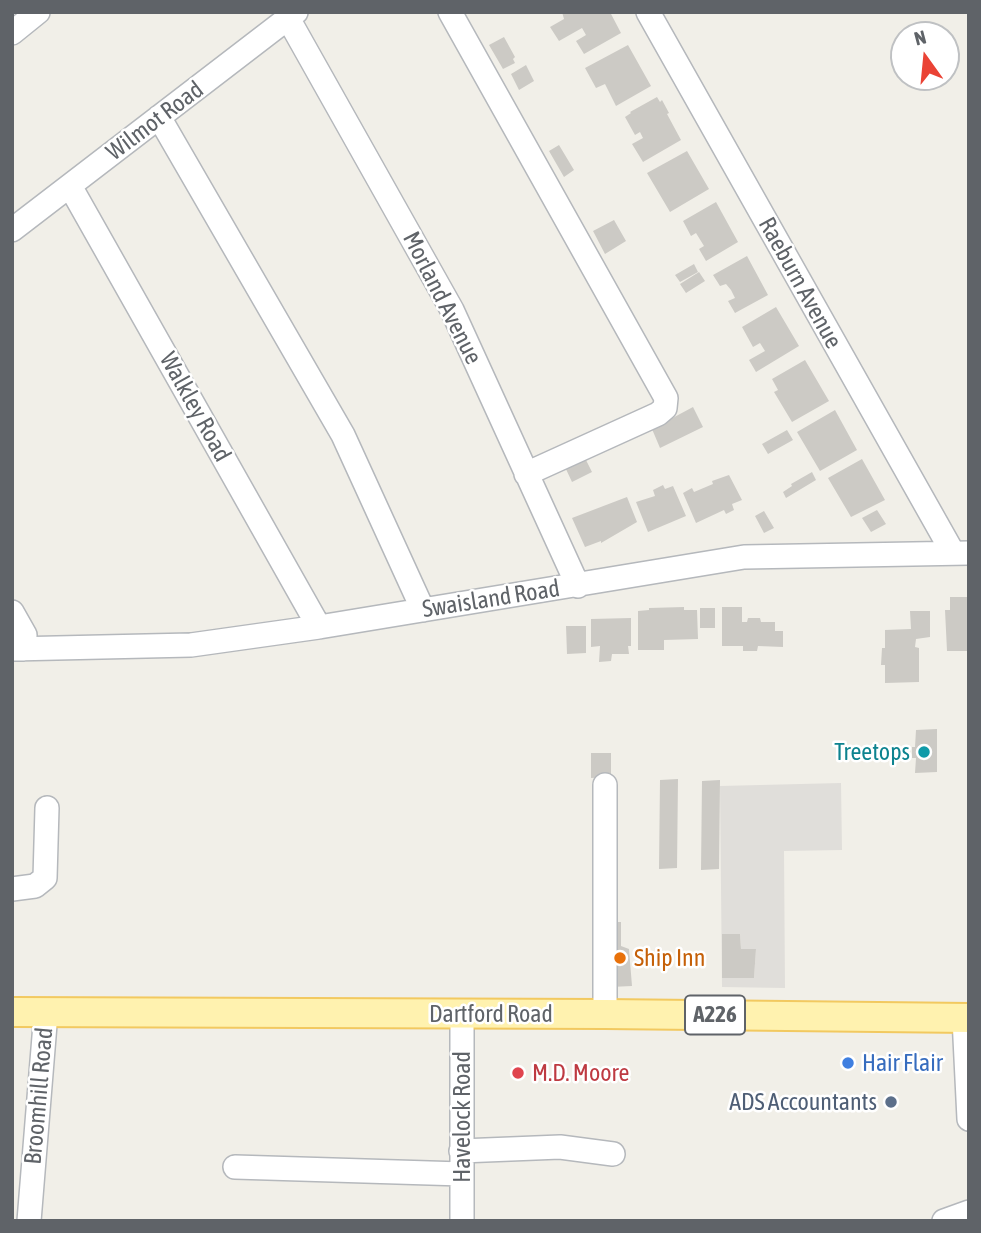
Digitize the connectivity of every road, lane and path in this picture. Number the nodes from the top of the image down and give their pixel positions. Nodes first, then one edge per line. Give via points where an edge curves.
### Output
1 (38, 12) edge
2 (450, 12) edge
3 (648, 12) edge
4 (293, 16) edge
5 (12, 33) edge
6 (159, 117) junction
7 (70, 186) junction
8 (12, 230) edge
9 (526, 474) junction
10 (961, 553) edge
11 (578, 586) junction
12 (422, 610) junction
13 (12, 612) edge
14 (319, 627) junction
15 (18, 649) edge
16 (605, 785) dead end
17 (47, 808) dead end
18 (12, 889) edge
19 (12, 1012) edge
20 (46, 1012) junction
21 (462, 1014) junction
22 (605, 1014) junction
23 (966, 1018) edge
24 (969, 1119) edge
25 (613, 1154) dead end
26 (462, 1162) junction
27 (235, 1167) dead end
28 (969, 1212) edge
29 (29, 1221) edge
30 (462, 1221) edge
31 (944, 1221) edge

1 - 5 street
2 - 9 street via 666,398 658,414
3 - 10 street, Raeburn Avenue
4 - 6 street, Wilmot Road
4 - 9 street, Morland Avenue via 452,310
6 - 7 street, Wilmot Road
6 - 12 street via 344,435
7 - 8 street, Wilmot Road
7 - 14 street, Walkley Road
9 - 11 street, Morland Avenue
10 - 11 street, Swaisland Road via 744,557
11 - 12 street, Swaisland Road
12 - 14 street, Swaisland Road
13 - 15 street via 25,635
14 - 15 street, Swaisland Road via 191,645
16 - 22 street
17 - 18 street via 45,878 35,886
19 - 20 main road, Dartford Road / A226
20 - 21 main road, Dartford Road / A226
20 - 29 street, Broomhill Road
21 - 22 main road, Dartford Road / A226
21 - 26 street, Havelock Road
22 - 23 main road, Dartford Road / A226
23 - 24 street
25 - 26 street via 560,1147
26 - 27 street
26 - 30 street, Havelock Road
28 - 31 street

